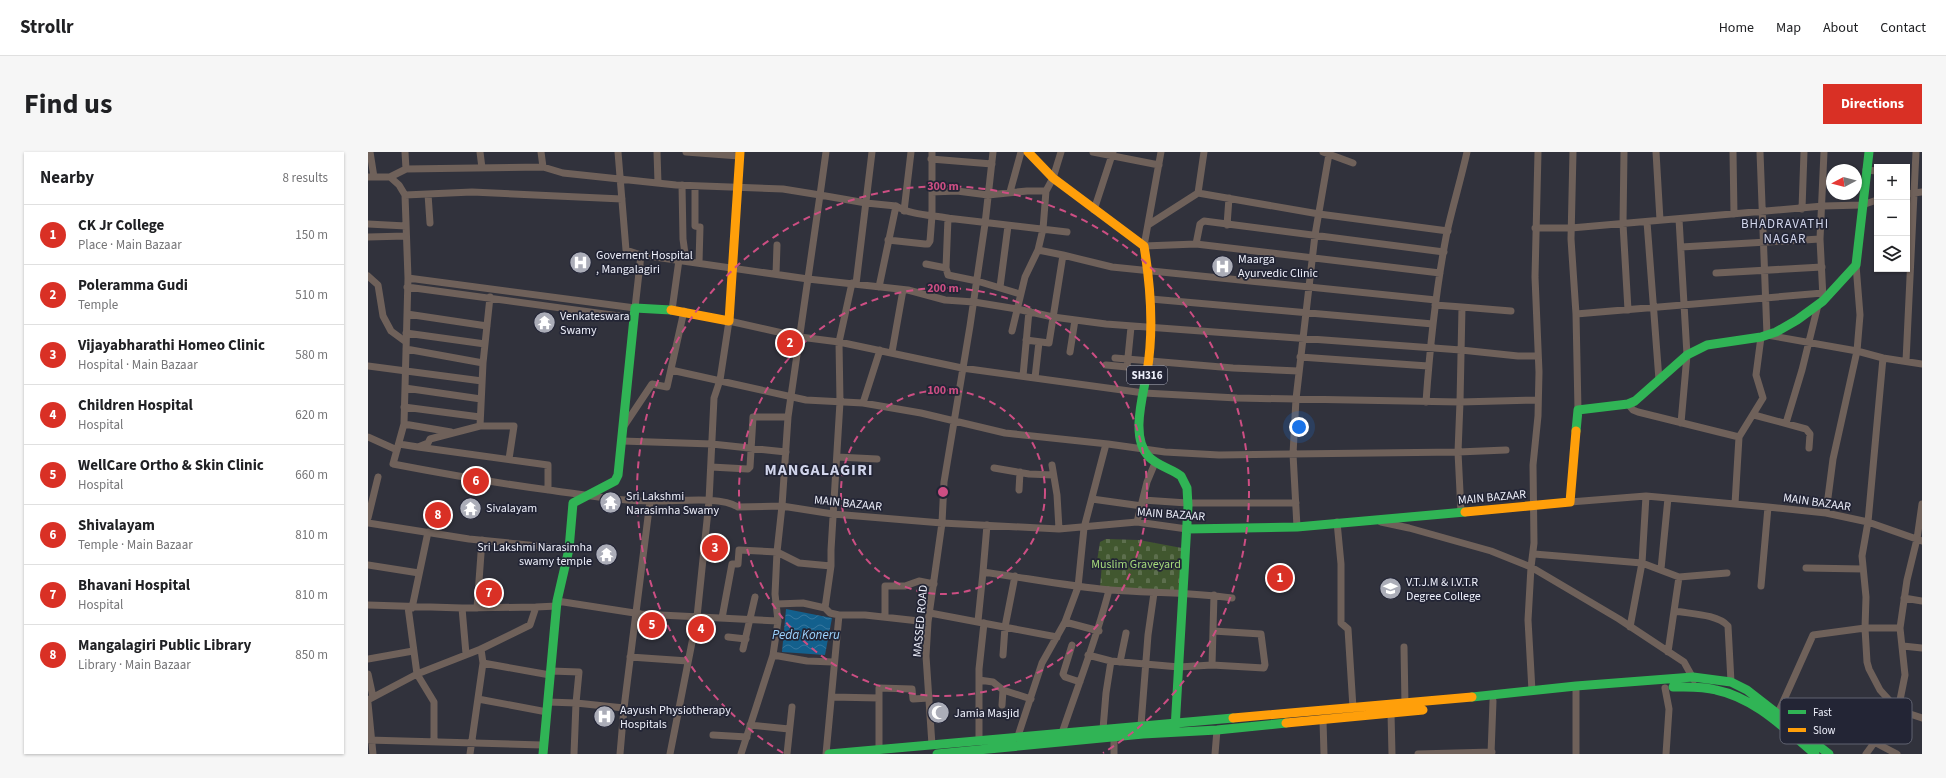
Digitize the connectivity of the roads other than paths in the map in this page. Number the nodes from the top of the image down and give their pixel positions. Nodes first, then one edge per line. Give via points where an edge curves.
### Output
1 (370, 152) edge
2 (405, 152) edge
3 (480, 152) edge
4 (541, 152) edge
5 (618, 152) edge
6 (657, 152) edge
7 (686, 152) edge
8 (826, 152) edge
9 (872, 152) edge
10 (911, 152) edge
11 (993, 152) edge
12 (1021, 152) edge
13 (1028, 152) edge
14 (1061, 152) edge
15 (1093, 152) edge
16 (1161, 152) edge
17 (1204, 152) edge
18 (1467, 152) edge
19 (1538, 152) edge
20 (1573, 152) edge
21 (1624, 152) edge
22 (1656, 152) edge
23 (1733, 152) edge
24 (1760, 152) edge
25 (1804, 152) edge
26 (1824, 152) edge
27 (1869, 152) edge
28 (1916, 152) edge
29 (1326, 153) edge
30 (739, 154) edge
31 (931, 154) edge
32 (1112, 154) edge
33 (1133, 155) edge
34 (1353, 163) dead end
35 (992, 164) junction
36 (1159, 165) junction
37 (543, 167) junction
38 (482, 168) junction
39 (406, 169) junction
40 (1866, 170) junction
41 (1874, 171) edge
42 (1910, 173) edge
43 (371, 177) edge
44 (390, 177) junction
45 (621, 178) junction
46 (1053, 178) junction
47 (658, 183) junction
48 (682, 185) junction
49 (695, 186) junction
50 (737, 189) junction
51 (1046, 191) junction
52 (932, 192) junction
53 (1010, 192) junction
54 (1922, 192) edge
55 (1198, 193) junction
56 (1910, 193) edge
57 (428, 194) junction
58 (405, 195) junction
59 (820, 195) junction
60 (988, 195) junction
61 (1230, 198) junction
62 (622, 199) junction
63 (1910, 200) edge
64 (1874, 201) edge
65 (866, 203) junction
66 (1862, 205) junction
67 (896, 206) junction
68 (1823, 206) junction
69 (1802, 209) junction
70 (1094, 210) junction
71 (904, 211) junction
72 (1761, 212) junction
73 (1319, 214) junction
74 (1734, 214) junction
75 (932, 216) junction
76 (948, 218) junction
77 (1679, 218) junction
78 (1660, 220) junction
79 (1648, 222) junction
80 (430, 223) dead end
81 (368, 224) edge
82 (985, 224) junction
83 (1623, 224) junction
84 (1148, 225) junction
85 (1227, 225) junction
86 (406, 226) junction
87 (1008, 226) junction
88 (1535, 228) junction
89 (1571, 228) junction
90 (1043, 229) junction
91 (1448, 231) junction
92 (1067, 232) dead end
93 (1315, 235) junction
94 (406, 236) junction
95 (368, 237) edge
96 (1820, 239) junction
97 (888, 240) junction
98 (1763, 242) junction
99 (1196, 244) junction
100 (777, 245) dead end
101 (1144, 246) junction
102 (1681, 247) junction
103 (1038, 250) junction
104 (1444, 252) junction
105 (641, 255) junction
106 (1063, 255) junction
107 (1312, 258) junction
108 (683, 261) junction
109 (699, 263) junction
110 (926, 264) dead end
111 (1856, 265) junction
112 (731, 267) junction
113 (1822, 267) junction
114 (946, 268) junction
115 (1764, 270) junction
116 (1149, 271) junction
117 (1440, 273) junction
118 (1716, 273) dead end
119 (776, 274) junction
120 (368, 276) edge
121 (408, 278) junction
122 (808, 279) junction
123 (977, 281) junction
124 (854, 284) junction
125 (408, 287) junction
126 (879, 287) junction
127 (1000, 287) junction
128 (1308, 287) junction
129 (903, 290) junction
130 (1020, 294) junction
131 (490, 297) junction
132 (548, 297) junction
133 (1151, 299) junction
134 (1765, 299) junction
135 (1821, 299) junction
136 (974, 302) junction
137 (1436, 303) junction
138 (1683, 305) junction
139 (546, 306) junction
140 (1462, 307) junction
141 (1654, 307) junction
142 (635, 308) junction
143 (1017, 309) junction
144 (672, 310) junction
145 (1628, 310) junction
146 (684, 311) junction
147 (1511, 311) dead end
148 (1029, 312) junction
149 (407, 314) junction
150 (1305, 314) junction
151 (1576, 314) junction
152 (1053, 317) junction
153 (634, 318) junction
154 (1075, 320) junction
155 (729, 321) junction
156 (1433, 324) junction
157 (487, 326) junction
158 (1131, 327) junction
159 (1152, 329) junction
160 (1012, 331) dead end
161 (406, 333) junction
162 (1764, 336) junction
163 (800, 337) junction
164 (1302, 339) junction
165 (1026, 340) junction
166 (839, 342) junction
167 (1039, 342) junction
168 (1809, 342) junction
169 (485, 344) junction
170 (406, 346) junction
171 (1429, 349) junction
172 (880, 350) junction
173 (1461, 350) junction
174 (1857, 351) junction
175 (892, 352) junction
176 (1070, 352) dead end
177 (1538, 356) junction
178 (1687, 356) junction
179 (1300, 357) junction
180 (1115, 358) dead end
181 (1128, 358) junction
182 (1883, 358) junction
183 (1906, 361) junction
184 (1149, 362) junction
185 (483, 363) junction
186 (1922, 364) edge
187 (1106, 365) dead end
188 (368, 366) edge
189 (1428, 366) junction
190 (962, 368) junction
191 (671, 370) junction
192 (405, 371) junction
193 (1298, 371) junction
194 (1022, 376) junction
195 (1036, 378) junction
196 (720, 380) junction
197 (1659, 380) junction
198 (482, 381) junction
199 (405, 388) junction
200 (1144, 393) junction
201 (791, 395) junction
202 (481, 399) junction
203 (1296, 399) junction
204 (1538, 400) junction
205 (840, 402) junction
206 (1426, 402) junction
207 (1460, 402) junction
208 (863, 403) junction
209 (1628, 404) junction
210 (404, 407) junction
211 (1578, 410) junction
212 (1754, 415) junction
213 (480, 417) junction
214 (788, 417) junction
215 (953, 421) junction
216 (1681, 423) junction
217 (1786, 423) junction
218 (404, 424) junction
219 (480, 426) junction
220 (623, 426) junction
221 (454, 432) junction
222 (368, 437) edge
223 (1739, 437) junction
224 (622, 441) junction
225 (712, 444) junction
226 (1106, 444) junction
227 (398, 447) junction
228 (418, 447) junction
229 (751, 448) junction
230 (1809, 448) dead end
231 (1144, 449) junction
232 (1506, 450) dead end
233 (786, 452) junction
234 (1458, 452) junction
235 (1293, 454) junction
236 (837, 457) junction
237 (509, 459) junction
238 (877, 459) dead end
239 (1155, 463) junction
240 (1052, 465) dead end
241 (711, 467) junction
242 (994, 468) dead end
243 (1020, 472) junction
244 (1053, 475) junction
245 (378, 477) dead end
246 (548, 490) junction
247 (1019, 490) dead end
248 (587, 496) junction
249 (1646, 496) junction
250 (1668, 498) junction
251 (1092, 499) junction
252 (650, 501) junction
253 (709, 501) junction
254 (1570, 502) junction
255 (1142, 503) junction
256 (1187, 503) junction
257 (1296, 504) junction
258 (1735, 504) junction
259 (1922, 504) edge
260 (1533, 505) junction
261 (782, 506) junction
262 (1768, 507) junction
263 (1461, 512) junction
264 (1826, 513) junction
265 (833, 514) junction
266 (368, 518) edge
267 (1375, 521) junction
268 (1137, 522) junction
269 (1337, 522) junction
270 (1868, 522) junction
271 (368, 523) edge
272 (942, 524) junction
273 (988, 525) junction
274 (1296, 527) junction
275 (1084, 528) junction
276 (1059, 529) junction
277 (1188, 529) junction
278 (428, 532) junction
279 (482, 540) junction
280 (1919, 540) edge
281 (569, 549) junction
282 (777, 552) junction
283 (1534, 554) junction
284 (1642, 563) junction
285 (368, 565) edge
286 (831, 566) junction
287 (1531, 567) junction
288 (1806, 568) dead end
289 (1661, 569) junction
290 (1863, 569) junction
291 (983, 572) junction
292 (418, 573) junction
293 (1727, 573) dead end
294 (1015, 576) junction
295 (1679, 577) junction
296 (934, 584) junction
297 (1760, 586) dead end
298 (1078, 587) junction
299 (1109, 590) junction
300 (1154, 593) junction
301 (1183, 594) junction
302 (1214, 595) junction
303 (755, 597) dead end
304 (1232, 598) dead end
305 (1904, 598) junction
306 (1922, 601) edge
307 (557, 603) junction
308 (368, 604) edge
309 (777, 604) junction
310 (410, 607) junction
311 (536, 607) junction
312 (462, 608) junction
313 (477, 608) junction
314 (825, 608) junction
315 (1675, 611) junction
316 (635, 613) junction
317 (930, 613) junction
318 (839, 615) junction
319 (697, 617) junction
320 (884, 617) junction
321 (722, 618) junction
322 (750, 619) junction
323 (778, 621) junction
324 (928, 622) junction
325 (981, 622) junction
326 (1065, 622) junction
327 (1005, 627) junction
328 (1630, 627) junction
329 (1865, 628) junction
330 (1900, 628) junction
331 (1099, 631) junction
332 (1213, 631) junction
333 (1126, 633) dead end
334 (728, 637) dead end
335 (1058, 637) junction
336 (746, 639) junction
337 (1072, 645) dead end
338 (1902, 646) junction
339 (1404, 647) dead end
340 (1922, 648) edge
341 (481, 649) junction
342 (744, 649) dead end
343 (413, 651) junction
344 (1668, 652) junction
345 (466, 654) junction
346 (772, 655) junction
347 (1003, 655) dead end
348 (1088, 655) junction
349 (630, 657) junction
350 (368, 659) edge
351 (688, 661) junction
352 (1111, 661) junction
353 (833, 662) junction
354 (1120, 662) junction
355 (482, 663) junction
356 (1146, 663) junction
357 (1212, 665) junction
358 (1179, 667) junction
359 (551, 673) junction
360 (368, 674) edge
361 (417, 674) junction
362 (979, 680) junction
363 (1080, 682) junction
364 (1694, 682) junction
365 (1731, 682) junction
366 (1665, 688) junction
367 (1003, 690) junction
368 (1577, 690) junction
369 (1532, 691) junction
370 (832, 698) junction
371 (879, 698) junction
372 (930, 698) junction
373 (1785, 698) edge
374 (1887, 698) edge
375 (1900, 698) edge
376 (478, 699) junction
377 (1031, 699) junction
378 (370, 700) edge
379 (548, 702) junction
380 (1493, 702) junction
381 (576, 703) junction
382 (1002, 705) dead end
383 (792, 707) dead end
384 (624, 708) junction
385 (1353, 708) junction
386 (1405, 708) junction
387 (1780, 709) edge
388 (547, 712) junction
389 (1391, 713) junction
390 (1778, 713) joint
391 (1912, 715) edge
392 (1922, 718) edge
393 (1323, 720) junction
394 (1175, 722) junction
395 (750, 725) junction
396 (1141, 725) junction
397 (1780, 726) edge
398 (789, 729) junction
399 (1103, 730) junction
400 (1217, 730) junction
401 (1175, 732) junction
402 (1062, 733) junction
403 (713, 735) dead end
404 (747, 737) junction
405 (1018, 737) junction
406 (1114, 737) junction
407 (1005, 738) junction
408 (370, 740) edge
409 (979, 741) junction
410 (434, 742) junction
411 (470, 742) junction
412 (932, 744) junction
413 (1803, 744) edge
414 (1817, 744) edge
415 (1873, 744) edge
416 (1878, 744) edge
417 (1016, 747) junction
418 (879, 749) junction
419 (543, 750) edge
420 (1005, 751) edge
421 (971, 752) edge
422 (1492, 753) edge
423 (373, 754) edge
424 (470, 754) edge
425 (574, 754) edge
426 (620, 754) edge
427 (670, 754) edge
428 (741, 754) edge
429 (787, 754) edge
430 (826, 754) edge
431 (829, 754) edge
432 (936, 754) edge
433 (1114, 754) edge
434 (1214, 754) edge
435 (1324, 754) edge
436 (1392, 754) edge
437 (1418, 754) edge
438 (1576, 754) edge
439 (1666, 754) edge
440 (1815, 754) edge
441 (1829, 754) edge
442 (1866, 754) edge
443 (1897, 754) edge

1 - 43 street
2 - 39 street
3 - 38 street
4 - 37 street
5 - 45 street
6 - 47 street
7 - 30 street
8 - 59 street
9 - 65 street
10 - 71 street
11 - 35 street, MASSED ROAD
12 - 53 street
13 - 46 main road
14 - 46 street
15 - 32 street
16 - 36 street
17 - 55 street
18 - 91 street
19 - 88 street
20 - 89 street
21 - 83 street
22 - 78 street
23 - 74 street
24 - 72 street
25 - 69 street
26 - 68 street
27 - 40 main road
28 - 42 street
29 - 34 street
29 - 73 street
30 - 50 main road
31 - 35 street
31 - 52 street
32 - 33 street
32 - 70 street
33 - 36 street
35 - 60 street, MASSED ROAD
36 - 84 street
37 - 38 street
37 - 45 street via 563,173
38 - 39 street
39 - 44 street
40 - 41 street
40 - 66 main road
43 - 44 street
44 - 58 street via 400,185
45 - 47 street
45 - 62 street
46 - 51 street
46 - 70 main road
47 - 48 street
48 - 49 street
48 - 108 street
49 - 50 street
49 - 109 street via 694,226 700,227
50 - 59 street via 783,189
50 - 112 main road
51 - 53 street
51 - 90 street
52 - 60 street via 957,191
52 - 75 street
53 - 60 street
54 - 56 street
55 - 61 street
55 - 84 street
57 - 58 street
57 - 62 street via 472,192
57 - 80 street
58 - 86 street
59 - 65 street
59 - 122 street
60 - 82 street, MASSED ROAD
61 - 73 street
61 - 85 street
62 - 105 street via 626,250
63 - 183 street
64 - 66 street
65 - 67 street
65 - 124 street
66 - 68 street
66 - 111 main road
67 - 71 street
67 - 97 street
68 - 69 street
68 - 96 street
69 - 72 street
70 - 101 main road
71 - 75 street
72 - 74 street
72 - 98 street
73 - 91 street
73 - 93 street
74 - 77 street
75 - 76 street
75 - 97 street via 928,244
76 - 82 street
76 - 114 street
77 - 78 street
77 - 102 street
78 - 79 street
79 - 83 street
79 - 141 street
81 - 86 street
82 - 87 street
82 - 123 street, MASSED ROAD
83 - 89 street
83 - 145 street
84 - 101 street
85 - 93 street
85 - 99 street via 1201,221
86 - 94 street
87 - 90 street
87 - 127 street
88 - 89 street
88 - 177 street
89 - 151 street
90 - 92 street
90 - 103 street
91 - 104 street
93 - 104 street
93 - 107 street
94 - 95 street
94 - 121 street
96 - 98 street
96 - 113 street
97 - 126 street
98 - 102 street
98 - 115 street
99 - 101 street
99 - 107 street
100 - 119 street
101 - 116 main road, SH316
102 - 138 street
103 - 106 street
103 - 130 street
104 - 117 street
105 - 108 street
105 - 142 street
106 - 116 street via 1112,267
106 - 152 street
107 - 117 street
107 - 128 street
108 - 109 street
108 - 144 street
109 - 112 street
110 - 114 street
111 - 135 main road
111 - 174 street via 1860,314
112 - 119 street
112 - 155 main road
113 - 115 street
113 - 135 street
114 - 123 street via 948,275
115 - 118 street
115 - 134 street
116 - 128 street
116 - 133 main road, SH316
117 - 137 street
119 - 122 street
120 - 170 street via 378,285 383,316 391,330
121 - 125 street
121 - 132 street
122 - 124 street
122 - 163 street
123 - 127 street
123 - 136 street, MASSED ROAD
124 - 126 street
124 - 166 street
125 - 131 street
125 - 149 street
126 - 129 street
127 - 130 street
128 - 137 street
128 - 150 street
129 - 136 street via 945,300
129 - 175 street
130 - 143 street
131 - 139 street
131 - 157 street
132 - 139 street
132 - 142 street
133 - 150 street
133 - 159 main road, SH316
134 - 135 street
134 - 138 street
134 - 162 street
135 - 162 main road via 1797,320
135 - 168 street
136 - 143 street
136 - 190 street, MASSED ROAD
137 - 140 street
137 - 156 street
138 - 141 street
138 - 178 street
139 - 153 street
140 - 147 street
140 - 173 street
141 - 145 street
141 - 197 street
142 - 144 main road
142 - 153 main road
143 - 148 street
143 - 160 street
144 - 146 main road
145 - 151 street
146 - 155 main road
146 - 191 street
148 - 152 street
148 - 165 street
149 - 157 street
149 - 161 street
150 - 156 street
150 - 164 street
151 - 211 street
152 - 154 street
152 - 167 street via 1049,343
153 - 220 main road
154 - 158 street
154 - 176 street
155 - 163 street
155 - 196 street
156 - 171 street
157 - 169 street
158 - 159 street
158 - 181 street
159 - 164 street
159 - 184 main road, SH316
161 - 169 street
161 - 170 street
162 - 168 street
162 - 178 main road via 1707,345
162 - 212 street via 1756,375 1763,398
163 - 166 street
163 - 201 street
164 - 171 street
164 - 179 street
165 - 167 street
165 - 194 street
166 - 172 street
166 - 205 street
167 - 195 street
168 - 174 street
168 - 217 street
169 - 185 street
170 - 185 street
170 - 192 street
171 - 173 street
171 - 189 street
172 - 175 street
172 - 208 street
173 - 177 street
173 - 207 street
174 - 182 street
174 - 264 street via 1833,459
175 - 190 street
177 - 204 street
178 - 197 main road
178 - 216 street
179 - 189 street
179 - 193 street
180 - 181 street
181 - 184 street
181 - 187 street via 1127,367
182 - 183 street
182 - 270 street
183 - 186 street
184 - 193 street
184 - 200 main road, SH316
185 - 198 street
188 - 192 street
189 - 206 street
190 - 194 street
190 - 215 street, MASSED ROAD
191 - 196 street
191 - 220 street via 667,387 652,384
192 - 198 street
192 - 199 street
193 - 203 street
194 - 195 street
195 - 200 street
196 - 201 street
196 - 225 street via 714,398
197 - 209 main road
198 - 202 street
199 - 202 street
199 - 210 street
200 - 203 street
200 - 231 main road, SH316 via 1140,437
201 - 205 street via 806,400
201 - 214 street
202 - 213 street
203 - 206 street
203 - 235 street
204 - 207 street
204 - 260 street
205 - 208 street
205 - 236 street
206 - 207 street
207 - 234 street
208 - 215 street
209 - 211 main road
209 - 216 street via 1638,412
210 - 213 street
210 - 218 street
211 - 254 main road
212 - 217 street
212 - 223 street
213 - 219 street
214 - 229 street via 753,417
214 - 233 street
215 - 226 street via 1004,433
215 - 272 street, MASSED ROAD via 944,482
216 - 223 street
217 - 230 street via 1809,431
218 - 221 street
218 - 227 street
219 - 221 street
219 - 237 street via 514,426
220 - 224 main road
221 - 228 street via 430,439 428,443
222 - 227 street
223 - 258 street
224 - 225 street
224 - 248 main road via 617,478
225 - 229 street
225 - 241 street
226 - 231 street
226 - 251 street
227 - 228 street
227 - 246 street, MAIN BAZAAR via 393,464
228 - 237 street
229 - 233 street
229 - 241 street via 748,469
231 - 235 street via 1212,455
231 - 239 main road, SH316
232 - 234 street
233 - 261 street
234 - 235 street
234 - 263 street
235 - 257 street
236 - 238 street
236 - 265 street
237 - 246 street via 548,465
239 - 255 street
239 - 256 main road, SH316 via 1183,479
240 - 244 street
241 - 253 street
242 - 243 street
243 - 244 street
243 - 247 street
244 - 276 street
245 - 266 street
246 - 248 street, MAIN BAZAAR
248 - 252 street, MAIN BAZAAR
248 - 281 main road via 573,503
249 - 250 street, MAIN BAZAAR
249 - 254 street, MAIN BAZAAR
249 - 284 street
250 - 258 street, MAIN BAZAAR
250 - 289 street
251 - 255 street
251 - 275 street
252 - 253 street, MAIN BAZAAR
252 - 316 street
253 - 261 street, MAIN BAZAAR via 738,506
253 - 319 street
254 - 260 main road, MAIN BAZAAR
255 - 256 street
255 - 268 street
256 - 257 street
256 - 277 main road, SH316
257 - 274 street
258 - 262 street, MAIN BAZAAR
259 - 280 street
260 - 263 main road, MAIN BAZAAR
260 - 283 street
261 - 265 street, MAIN BAZAAR
261 - 282 street
262 - 264 street, MAIN BAZAAR
262 - 297 street
263 - 267 main road, MAIN BAZAAR
264 - 270 street, MAIN BAZAAR
265 - 272 street, MAIN BAZAAR
265 - 286 street
267 - 269 main road, MAIN BAZAAR
267 - 287 street via 1491,551
268 - 275 street, MAIN BAZAAR
268 - 277 street, MAIN BAZAAR
269 - 274 main road, MAIN BAZAAR
269 - 385 street via 1341,564 1341,623 1348,629
270 - 280 street, MAIN BAZAAR
270 - 290 street via 1862,556
271 - 278 street
272 - 273 street, MAIN BAZAAR
272 - 296 street, MASSED ROAD
273 - 276 street, MAIN BAZAAR
273 - 291 street
274 - 277 main road, MAIN BAZAAR
275 - 276 street, MAIN BAZAAR
275 - 298 street
277 - 301 main road, SH316
278 - 279 street
278 - 292 street
279 - 281 street
279 - 313 street
280 - 305 street
281 - 307 main road
282 - 286 street via 799,563
282 - 309 street
282 - 321 street via 739,550 738,564 732,564
283 - 284 street
283 - 287 street
284 - 289 street
284 - 328 street
285 - 292 street
286 - 314 street
287 - 328 street
287 - 369 street via 1528,620
288 - 290 street
289 - 295 street
290 - 329 street via 1866,597
291 - 294 street
291 - 325 street
292 - 310 street
293 - 295 street
294 - 298 street
294 - 327 street
295 - 315 street
296 - 317 street, MASSED ROAD
296 - 320 street via 919,581 904,586 884,586
298 - 299 street
298 - 326 street
299 - 300 street
299 - 331 street
300 - 301 street
300 - 356 street
301 - 302 street
301 - 358 main road, SH316
302 - 304 street
302 - 332 street
303 - 322 street
305 - 306 street
305 - 330 street
307 - 311 street
307 - 316 street
307 - 359 main road
308 - 310 street
309 - 314 street via 803,603
309 - 323 street
310 - 312 street
310 - 343 street
311 - 313 street
311 - 341 street via 530,625
312 - 313 street
312 - 345 street
314 - 318 street via 830,613
315 - 344 street
315 - 365 street via 1716,618 1728,626
316 - 319 street
316 - 349 street
317 - 324 street, MASSED ROAD
317 - 325 street
318 - 320 street
318 - 353 street
319 - 321 street
319 - 351 street
320 - 324 street
321 - 322 street
322 - 323 street
322 - 336 street
323 - 346 street
324 - 372 street, MASSED ROAD via 926,656
325 - 327 street
325 - 362 street
326 - 331 street
326 - 335 street
327 - 335 street
327 - 347 street
328 - 344 street
329 - 330 street
329 - 373 street via 1813,635
329 - 374 street via 1869,669
330 - 338 street
331 - 348 street
332 - 357 street
332 - 357 street via 1261,634 1265,665 1261,669
333 - 354 street
334 - 336 street
335 - 377 street via 1042,663
336 - 342 street
337 - 363 street via 1063,674
338 - 340 street
338 - 375 street via 1905,676
339 - 386 street
341 - 345 street
341 - 355 street
343 - 350 street
343 - 361 street
344 - 364 street via 1684,662
345 - 361 street
346 - 353 street
346 - 395 street
348 - 352 street
348 - 363 street
349 - 351 street
349 - 384 street
351 - 427 street
352 - 354 street
352 - 399 street
353 - 370 street
354 - 356 street
355 - 359 street
355 - 376 street
356 - 358 street
356 - 396 street
357 - 358 street
358 - 394 main road, SH316
359 - 379 main road
359 - 381 street via 579,672
360 - 378 street
361 - 378 street
361 - 410 street via 434,702
362 - 367 street via 993,682
362 - 409 street
363 - 402 street
364 - 365 main road
364 - 366 main road
364 - 368 main road
364 - 397 main road via 1739,697
365 - 390 main road
366 - 368 main road
366 - 439 street via 1669,709
367 - 377 street
367 - 382 street
368 - 369 main road
368 - 380 main road
368 - 438 street
369 - 386 main road
370 - 371 street
370 - 430 street
371 - 372 street via 879,688 912,689 913,699
371 - 418 street
372 - 412 street, MASSED ROAD
376 - 388 street
376 - 411 street
377 - 405 street
378 - 408 street
379 - 381 street
379 - 388 main road
380 - 386 main road
380 - 422 street
381 - 384 street
381 - 425 street
383 - 398 street
384 - 426 street
385 - 386 main road
385 - 394 main road
386 - 389 main road
387 - 390 street
388 - 419 main road
389 - 393 main road
389 - 436 street
391 - 392 street
393 - 400 main road
393 - 435 street
394 - 396 main road
394 - 401 main road, SH316
395 - 398 street
395 - 404 street
396 - 399 main road
398 - 429 street
399 - 402 main road
400 - 401 main road
400 - 434 street
401 - 406 main road
402 - 405 main road
403 - 404 street
404 - 428 street
405 - 407 main road
405 - 417 street
406 - 417 main road
406 - 433 street
407 - 409 main road
407 - 420 main road
408 - 410 street
408 - 423 street
409 - 412 main road
410 - 411 street
411 - 419 street
411 - 424 street
412 - 418 main road
413 - 440 main road
414 - 441 main road
415 - 442 street
416 - 443 street
417 - 420 main road
418 - 431 main road
420 - 421 main road
421 - 432 main road
422 - 437 street

